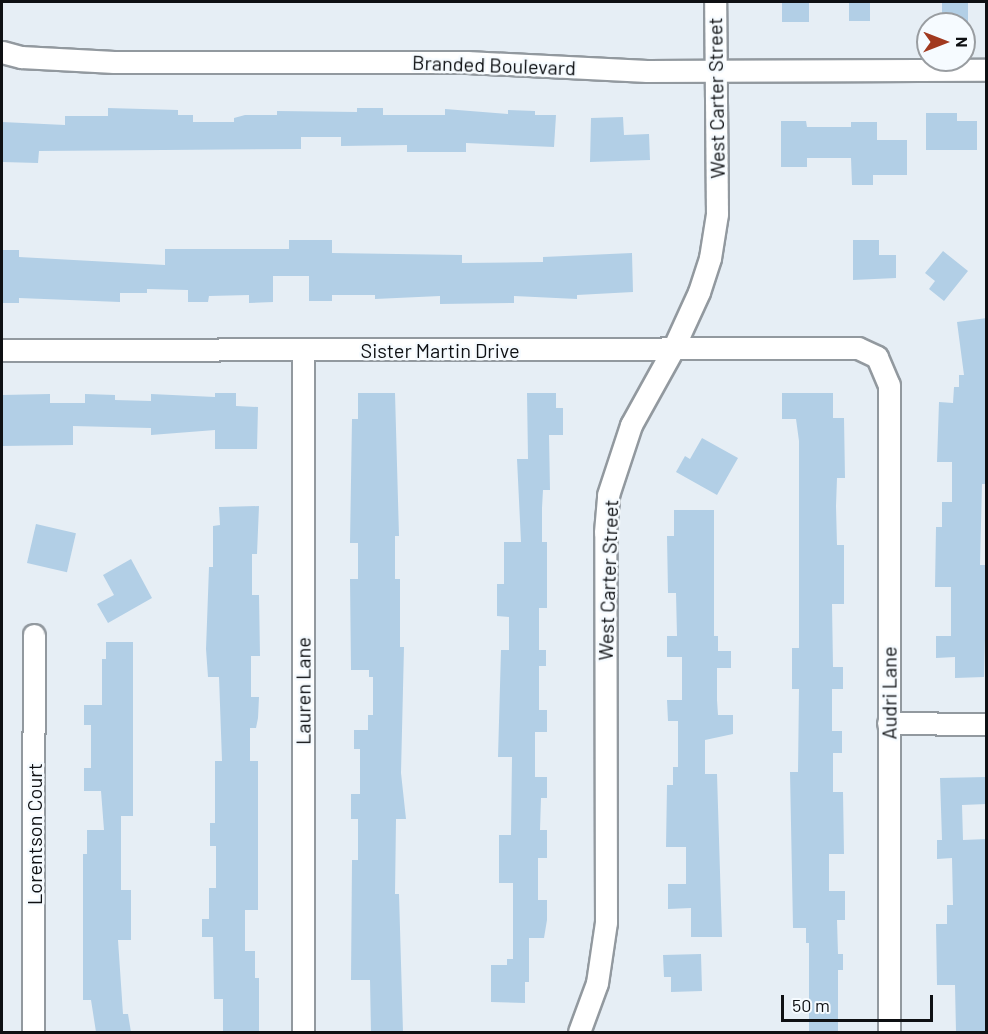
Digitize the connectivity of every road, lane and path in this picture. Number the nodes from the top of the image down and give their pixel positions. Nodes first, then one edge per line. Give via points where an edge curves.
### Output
1 (715, 2) edge
2 (2, 52) edge
3 (716, 70) junction
4 (987, 70) edge
5 (2, 350) edge
6 (303, 350) junction
7 (672, 351) junction
8 (877, 357) joint
9 (34, 635) dead end
10 (888, 723) junction
11 (987, 724) edge
12 (33, 1032) edge
13 (303, 1032) edge
14 (579, 1032) edge
15 (889, 1032) edge

1 - 3 street, West Carter Street
2 - 3 street, Branded Boulevard via 21,57 114,62 467,62 647,71
3 - 4 street, Branded Boulevard
3 - 7 street, West Carter Street via 717,214 699,292
5 - 6 street, Sister Martin Drive
6 - 7 street, Sister Martin Drive
6 - 13 street, Lauren Lane
7 - 8 street, Sister Martin Drive via 858,348
7 - 14 street, West Carter Street via 631,425 608,495 606,922 597,983
8 - 10 street, Audri Lane via 889,385
9 - 12 street, Lorentson Court
10 - 11 street
10 - 15 street, Audri Lane

